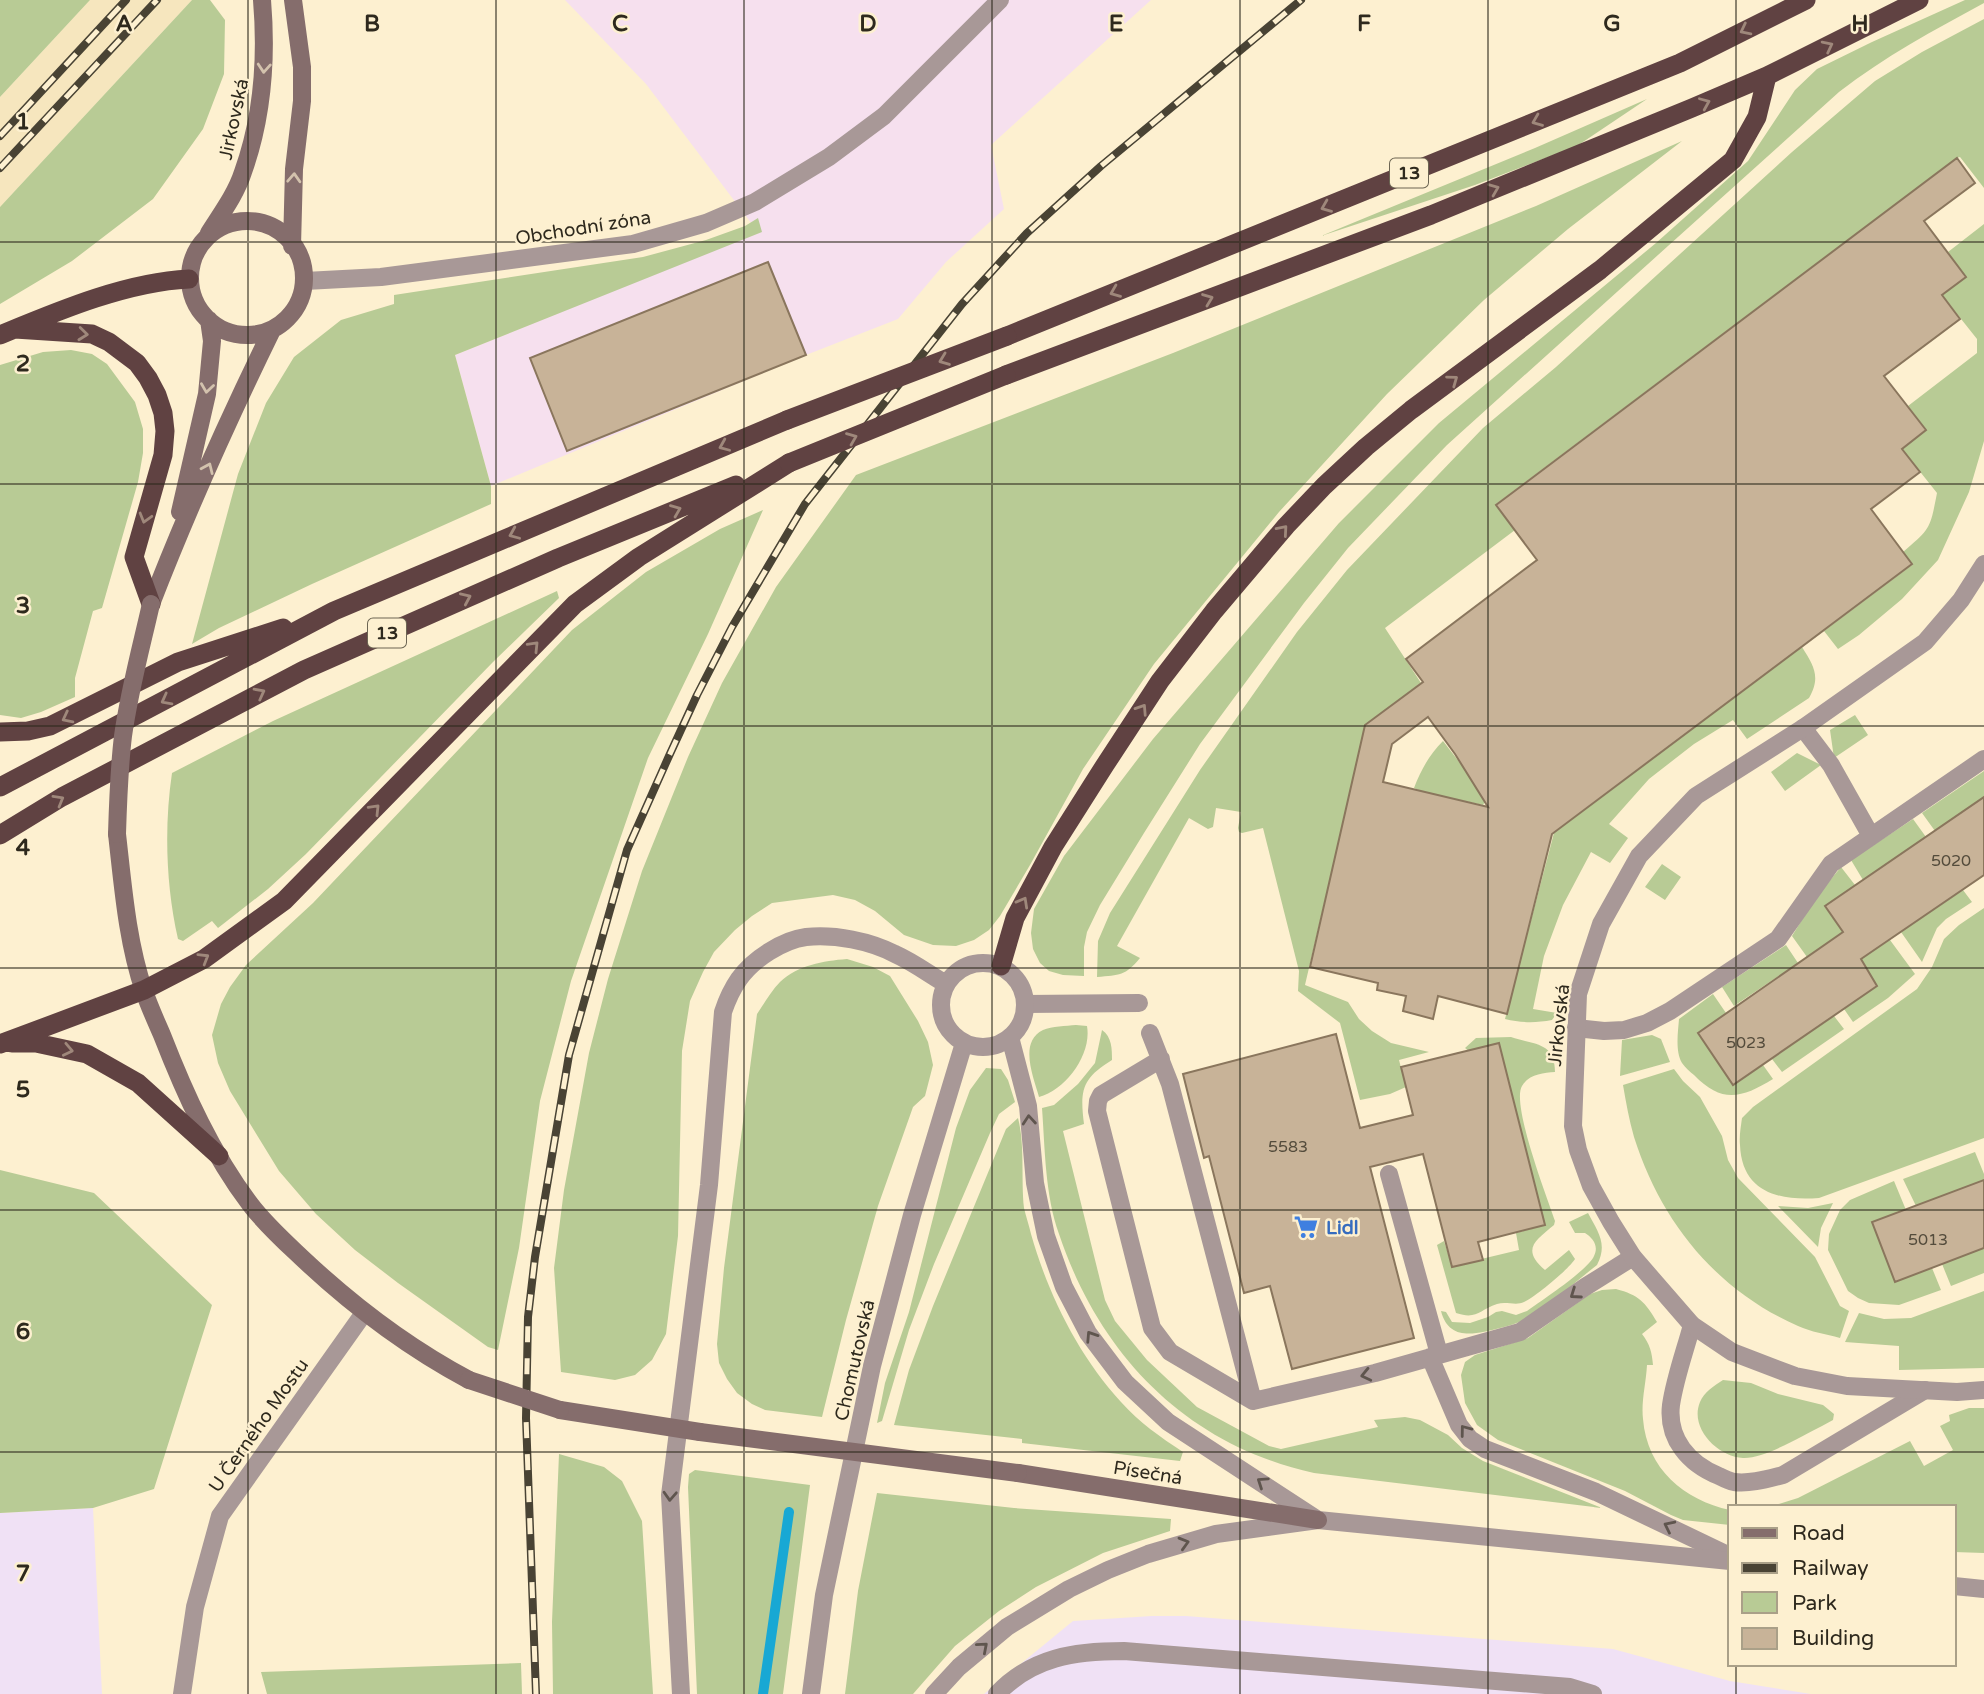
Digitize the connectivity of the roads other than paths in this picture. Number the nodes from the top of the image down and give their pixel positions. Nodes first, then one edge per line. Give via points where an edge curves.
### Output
1 (262, 0) edge
2 (293, 0) edge
3 (1000, 0) edge
4 (1806, 0) edge
5 (1919, 0) edge
6 (1767, 76) junction
7 (207, 236) junction
8 (292, 246) junction
9 (189, 279) junction
10 (305, 281) junction
11 (209, 320) junction
12 (272, 330) junction
13 (7, 332) edge
14 (789, 463) junction
15 (171, 553) junction
16 (1984, 564) edge
17 (151, 604) junction
18 (334, 611) junction
19 (1804, 728) junction
20 (0, 732) edge
21 (1984, 759) edge
22 (0, 787) edge
23 (0, 835) edge
24 (1871, 836) junction
25 (1001, 966) junction
26 (946, 984) junction
27 (144, 990) junction
28 (1139, 1003) dead end
29 (1026, 1004) junction
30 (1576, 1028) junction
31 (1150, 1033) dead end
32 (1010, 1037) junction
33 (964, 1042) junction
34 (0, 1044) edge
35 (1161, 1059) junction
36 (219, 1156) junction
37 (1389, 1174) dead end
38 (1633, 1257) junction
39 (364, 1313) junction
40 (1692, 1325) junction
41 (1434, 1355) junction
42 (1926, 1390) junction
43 (1984, 1390) edge
44 (1254, 1401) junction
45 (677, 1428) junction
46 (1318, 1520) junction
47 (1728, 1557) edge
48 (1728, 1558) edge
49 (1956, 1586) edge
50 (1984, 1589) edge
51 (182, 1694) edge
52 (681, 1694) edge
53 (811, 1694) edge
54 (934, 1694) edge
55 (997, 1694) edge
56 (1593, 1694) edge

1 -> 7 main road, Jirkovská via 265,60 258,117 243,173
8 -> 2 main road via 302,101
3 - 10 street, Obchodní zóna via 884,116 829,158 755,202 706,223 632,244 382,277
4 -> 18 highway, 13, bridge via 1680,63 1007,336 787,420
6 -> 5 highway, 13
14 -> 6 highway, 13, bridge via 1006,375 1431,215
25 -> 6 highway via 1015,918 1105,765 1160,681 1286,526 1411,410 1600,271 1732,160 1757,117
7 - 8 main road via 236,222 252,222 267,226
7 - 9 main road via 191,263
8 - 10 main road via 304,268
9 - 11 main road via 198,308
9 - 13 highway via 121,290
10 - 12 main road via 296,310
11 - 12 main road via 237,333
11 -> 15 main road via 212,341 207,394
15 -> 12 main road
13 -> 17 highway via 92,334 137,363 148,378 163,413 165,431 163,455 134,557
23 -> 14 highway, 13 via 62,797 304,670
27 -> 14 highway via 204,958 284,901 575,604 639,557
15 - 17 main road, Písečná
16 - 19 street, Jirkovská via 1925,642
17 - 27 main road, Písečná, bridge via 123,737 117,834 128,923
18 -> 20 highway via 178,662 51,726
18 -> 22 highway, 13
19 - 24 street
19 - 30 street, Jirkovská via 1696,796 1639,856 1601,924 1578,994
21 - 24 street
24 - 30 street via 1831,864 1778,939 1670,1012 1623,1030
25 - 26 street via 976,963 964,967
25 - 29 street via 1018,982
26 - 33 street via 941,997 945,1024
26 - 45 street via 870,944 804,937 754,963 735,985 723,1012 709,1185
27 - 34 highway
27 - 36 main road, Písečná via 178,1076
28 - 29 street
29 - 32 street
30 - 38 street, Jirkovská via 1573,1126 1578,1150 1591,1186
31 - 35 street
32 - 33 street via 988,1047
46 -> 32 street via 1168,1422 1125,1382 1088,1333 1064,1287 1046,1236 1035,1183 1028,1106
33 - 53 street, Chomutovská via 872,1366 824,1595
34 -> 36 highway via 36,1043 87,1054 138,1083
35 - 44 street
35 - 44 street via 1101,1095 1097,1111 1152,1328 1170,1352
36 - 39 main road, Písečná via 251,1205 282,1239
37 - 41 street
38 - 40 street, Jirkovská
38 -> 41 street via 1521,1332
39 - 45 main road, Písečná, bridge via 469,1380 560,1410
39 - 51 street, U Černého Mostu via 220,1516 195,1607
40 - 42 street, Jirkovská via 1732,1352 1795,1377 1847,1386
40 - 42 street via 1671,1405 1674,1432 1694,1464 1733,1482 1783,1475
41 -> 44 street
47 -> 41 street via 1631,1508 1470,1439 1460,1425
42 - 43 street, Jirkovská
45 - 46 main road, Písečná, bridge via 1018,1473
45 -> 52 street via 670,1495
46 - 48 street, Písečná
54 -> 46 street via 1007,1627 1108,1570 1216,1534
49 - 50 street
55 - 56 street via 1023,1672 1047,1660 1124,1651 1570,1687

